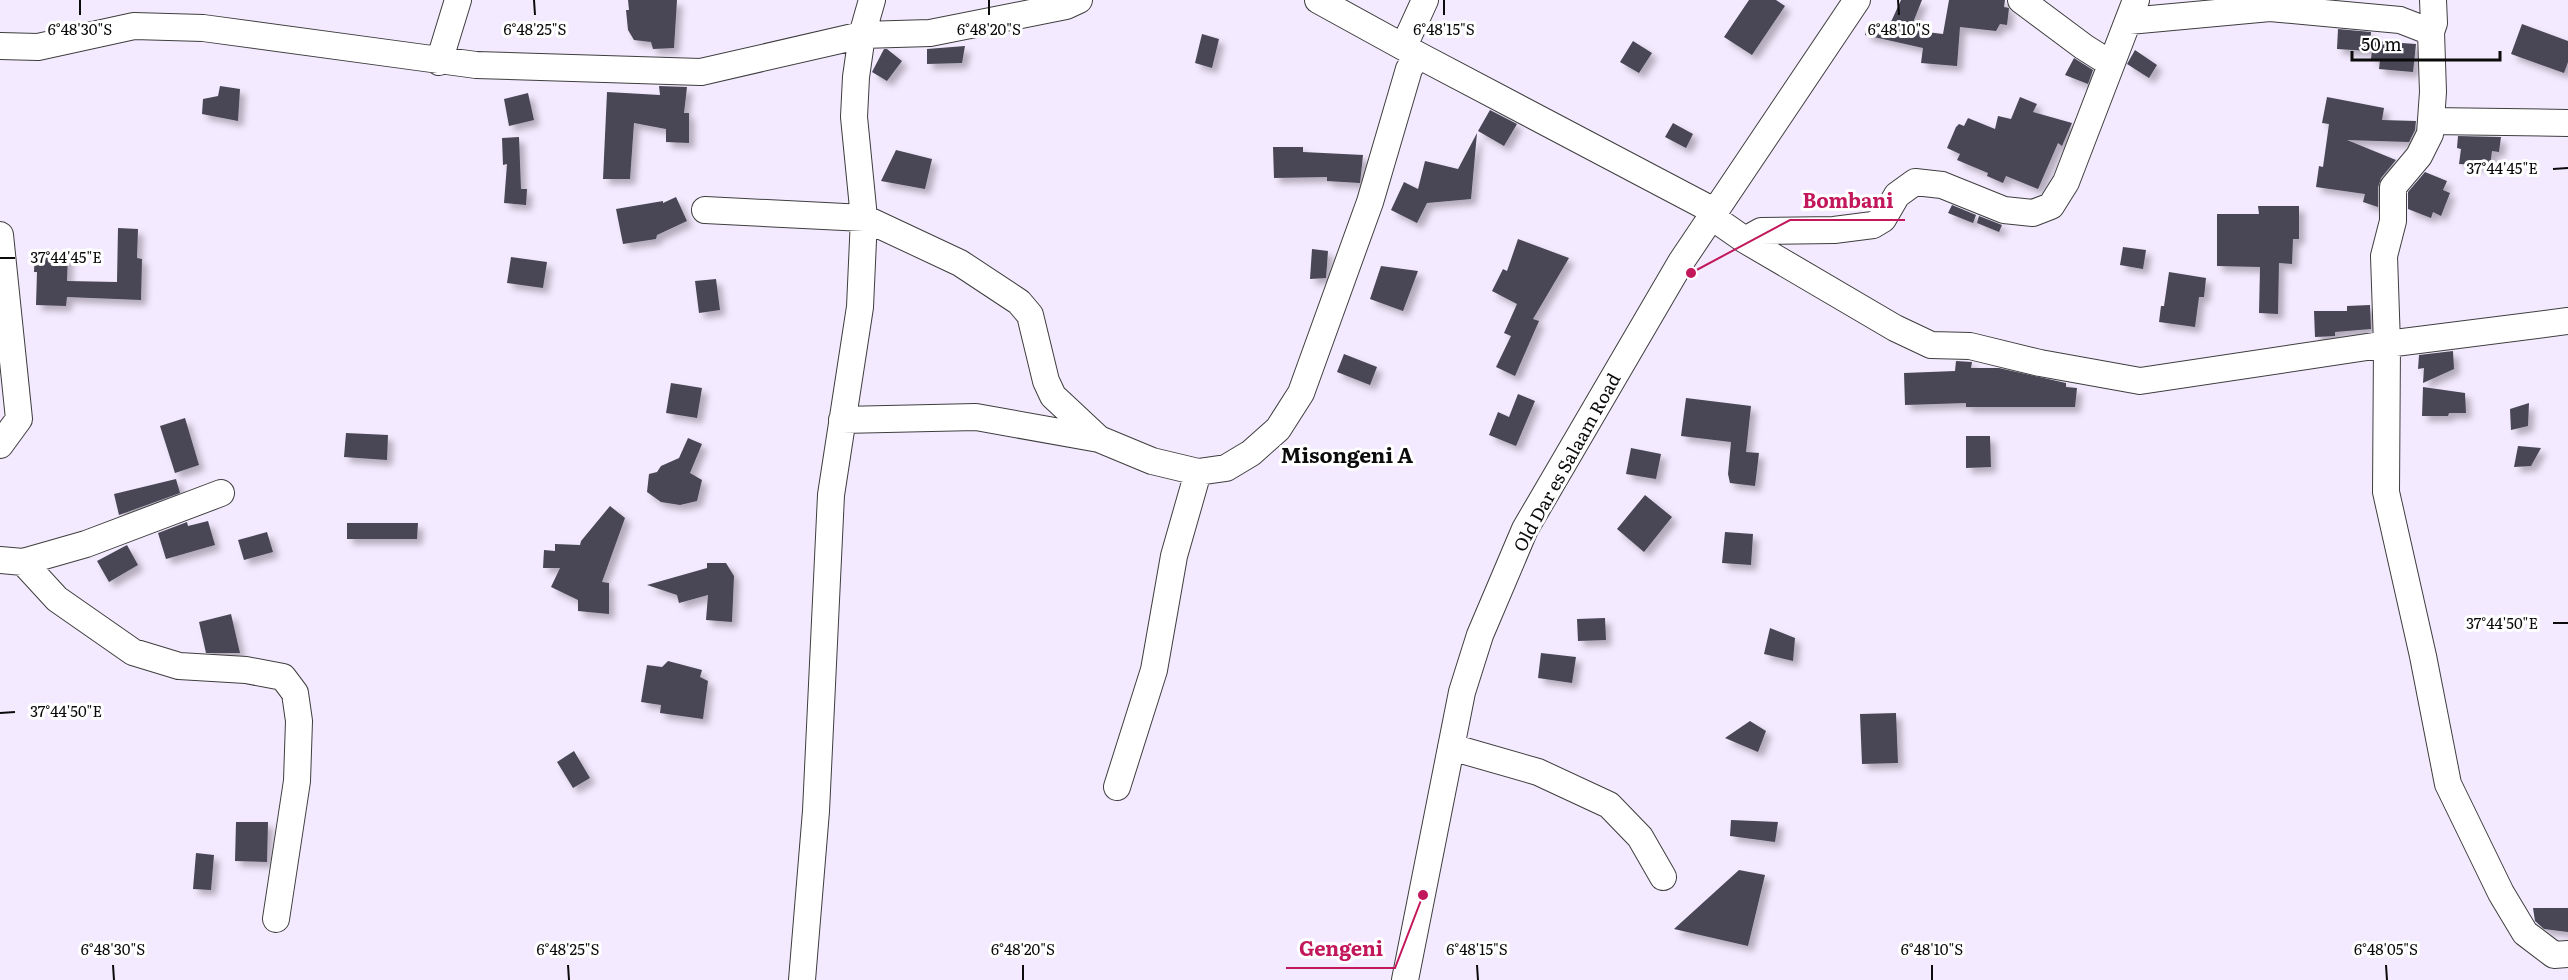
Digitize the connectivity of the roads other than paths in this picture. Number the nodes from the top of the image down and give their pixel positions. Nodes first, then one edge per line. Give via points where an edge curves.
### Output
1 (458, 0) edge
2 (872, 0) edge
3 (1079, 0) edge
4 (1318, 0) edge
5 (1425, 0) edge
6 (1857, 0) edge
7 (2021, 0) edge
8 (2433, 0) edge
9 (2132, 10) edge
10 (2431, 32) junction
11 (862, 36) junction
12 (0, 46) edge
13 (1411, 51) junction
14 (439, 62) junction
15 (2111, 63) junction
16 (2431, 121) junction
17 (2568, 123) edge
18 (705, 210) dead end
19 (1713, 214) junction
20 (864, 218) junction
21 (0, 235) edge
22 (1745, 240) junction
23 (2568, 321) edge
24 (2387, 344) junction
25 (842, 420) junction
26 (1099, 440) junction
27 (0, 445) edge
28 (1198, 472) junction
29 (221, 493) dead end
30 (11, 561) edge
31 (1451, 747) junction
32 (1117, 787) dead end
33 (1663, 877) dead end
34 (276, 919) dead end
35 (2568, 954) edge
36 (802, 980) edge
37 (1405, 980) edge

1 - 14 street
2 - 11 street
3 - 11 street via 1066,6 930,33
4 - 13 street
5 - 13 street
6 - 19 street, Old Dar es Salaam Road
7 - 15 street
8 - 10 street
9 - 10 street via 2270,8 2400,20
9 - 15 street
10 - 16 street
11 - 14 street via 701,72
11 - 20 street via 854,117
12 - 14 street via 38,47 134,26 203,28
13 - 19 street
13 - 28 street via 1370,202 1301,393 1278,429 1251,453 1226,468
15 - 22 street via 2066,182 2051,206 2033,213 2004,210 1942,185 1915,182 1897,195 1883,219 1873,225 1843,230 1761,231
16 - 17 street
16 - 24 street via 2430,134 2419,156 2393,188 2393,221 2384,256
18 - 20 street
19 - 22 street
19 - 31 street, Old Dar es Salaam Road via 1525,529 1480,635 1462,692
20 - 25 street via 860,308
20 - 26 street via 960,263 1019,302 1030,315 1053,396
21 - 27 street via 18,419
22 - 24 street via 1931,345 1970,346 2140,381
23 - 24 street
24 - 35 street via 2386,492 2448,784 2525,933 2554,955
25 - 26 street via 976,417
25 - 36 street via 831,495 816,811
26 - 28 street via 1152,461
28 - 32 street via 1174,556 1154,670
29 - 30 street via 86,544
30 - 34 street via 133,652 179,666 246,670 283,677 295,693 299,721 297,781
31 - 33 street via 1538,772 1609,805 1640,837
31 - 37 street, Old Dar es Salaam Road

